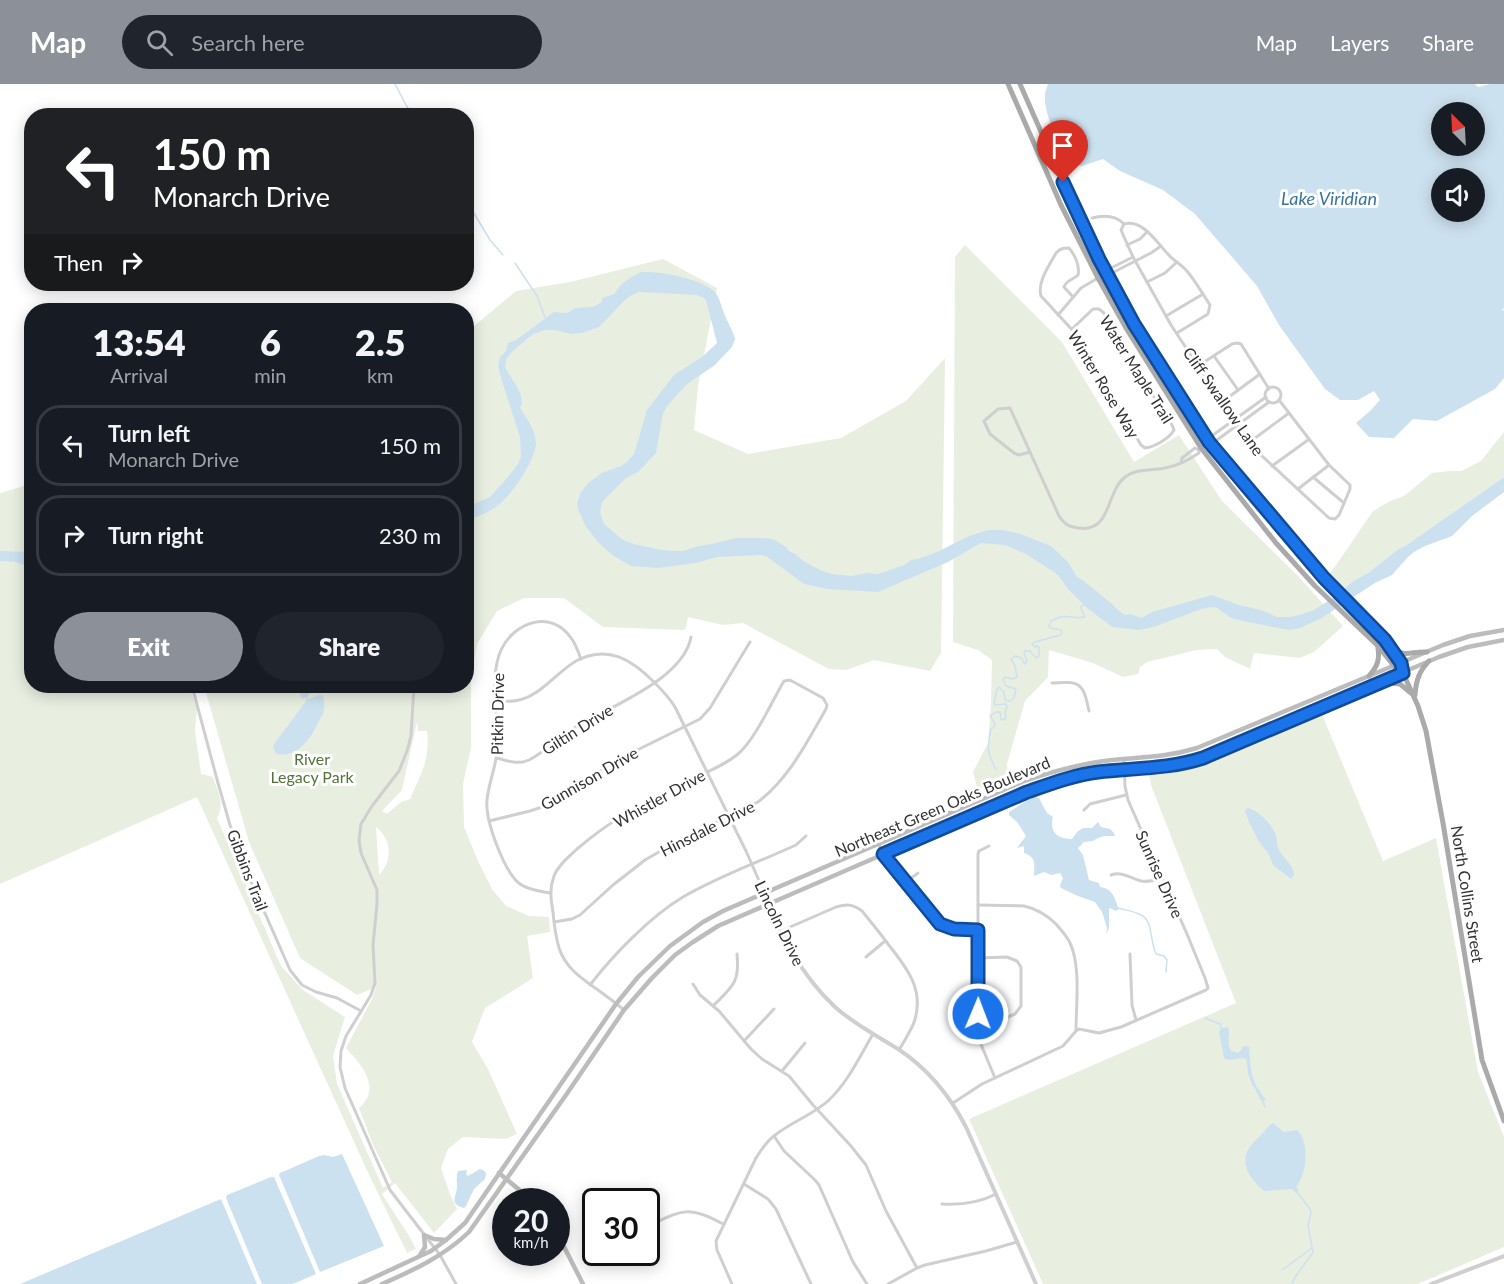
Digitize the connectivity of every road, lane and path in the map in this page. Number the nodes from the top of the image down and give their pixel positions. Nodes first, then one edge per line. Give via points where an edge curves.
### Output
1 (1008, 84) edge
2 (1020, 84) edge
3 (1092, 218) dead end
4 (1124, 224) junction
5 (1147, 232) junction
6 (1127, 245) junction
7 (1161, 246) junction
8 (1133, 257) junction
9 (1135, 261) junction
10 (1176, 262) junction
11 (1108, 273) junction
12 (1098, 278) junction
13 (1147, 282) junction
14 (1203, 294) junction
15 (1073, 297) junction
16 (1058, 315) junction
17 (1166, 316) junction
18 (1072, 330) junction
19 (1176, 333) junction
20 (1214, 356) junction
21 (1197, 366) junction
22 (1260, 374) junction
23 (1269, 389) junction
24 (1238, 390) junction
25 (1266, 397) junction
26 (1279, 400) junction
27 (1222, 402) junction
28 (1269, 402) junction
29 (1290, 413) junction
30 (1235, 419) junction
31 (1238, 424) junction
32 (1308, 440) junction
33 (1251, 441) junction
34 (1209, 442) junction
35 (1145, 448) joint
36 (1200, 449) junction
37 (1030, 452) junction
38 (1329, 465) junction
39 (1272, 466) junction
40 (1313, 477) junction
41 (1298, 489) junction
42 (1344, 503) junction
43 (1504, 630) edge
44 (1496, 631) junction
45 (691, 637) dead end
46 (1504, 640) edge
47 (1496, 641) junction
48 (750, 642) dead end
49 (1378, 646) junction
50 (1391, 648) junction
51 (1426, 652) junction
52 (581, 659) junction
53 (1429, 661) junction
54 (1401, 663) junction
55 (1394, 666) junction
56 (1403, 673) junction
57 (1369, 676) junction
58 (1380, 682) junction
59 (655, 683) junction
60 (1052, 683) dead end
61 (194, 693) edge
62 (414, 693) edge
63 (1414, 697) junction
64 (1318, 698) junction
65 (496, 701) junction
66 (825, 701) joint
67 (1322, 707) junction
68 (1089, 711) dead end
69 (685, 726) junction
70 (497, 758) junction
71 (1124, 759) junction
72 (1124, 770) junction
73 (707, 771) junction
74 (1126, 795) junction
75 (1084, 810) dead end
76 (729, 816) junction
77 (489, 821) junction
78 (806, 836) dead end
79 (878, 845) junction
80 (989, 846) dead end
81 (883, 854) junction
82 (752, 864) junction
83 (918, 873) dead end
84 (1111, 875) dead end
85 (1162, 878) junction
86 (906, 882) junction
87 (550, 893) junction
88 (764, 894) junction
89 (768, 903) junction
90 (978, 905) junction
91 (554, 921) junction
92 (978, 930) junction
93 (781, 932) junction
94 (886, 941) junction
95 (737, 954) dead end
96 (1130, 954) dead end
97 (866, 957) dead end
98 (978, 958) junction
99 (693, 984) dead end
100 (590, 985) junction
101 (616, 1004) junction
102 (713, 1006) junction
103 (774, 1009) dead end
104 (624, 1010) junction
105 (361, 1011) junction
106 (978, 1014) junction
107 (1137, 1020) junction
108 (1076, 1031) junction
109 (873, 1034) junction
110 (744, 1041) junction
111 (805, 1043) dead end
112 (899, 1050) junction
113 (782, 1071) junction
114 (995, 1078) junction
115 (953, 1103) junction
116 (818, 1109) junction
117 (542, 1111) junction
118 (551, 1117) junction
119 (1503, 1118) edge
120 (774, 1136) junction
121 (499, 1173) junction
122 (506, 1179) junction
123 (744, 1184) junction
124 (517, 1188) edge
125 (996, 1194) junction
126 (942, 1204) dead end
127 (660, 1221) edge
128 (723, 1225) junction
129 (424, 1235) junction
130 (446, 1240) junction
131 (1017, 1242) junction
132 (435, 1248) junction
133 (440, 1255) junction
134 (1504, 1256) edge
135 (419, 1257) junction
136 (570, 1258) edge
137 (916, 1268) junction
138 (360, 1284) edge
139 (382, 1284) edge
140 (456, 1284) edge
141 (583, 1284) edge
142 (732, 1284) edge
143 (811, 1284) edge
144 (867, 1284) edge
145 (888, 1284) edge
146 (1036, 1284) edge
147 (1431, 1284) edge

1 - 12 main road, North Collins Street
2 - 11 main road, North Collins Street
3 - 4 street via 1114,217
4 - 5 street via 1131,223
4 - 6 street, Cliff Swallow Lane via 1120,230
5 - 6 street
5 - 7 street
6 - 8 street, Cliff Swallow Lane
7 - 9 street
7 - 10 street
8 - 9 street, Cliff Swallow Lane
8 - 11 street
9 - 11 street
9 - 13 street, Cliff Swallow Lane
10 - 13 street
10 - 14 street
11 - 12 main road
11 - 34 main road, North Collins Street via 1142,338
12 - 15 street
12 - 36 main road, North Collins Street
13 - 17 street, Cliff Swallow Lane
14 - 17 street
14 - 19 street via 1210,305 1208,314
15 - 16 street
15 - 16 street, Winter Rose Way via 1065,284 1079,273 1075,258 1069,248 1059,249 1040,284 1043,300
16 - 18 street, Winter Rose Way
17 - 19 street, Cliff Swallow Lane
18 - 35 street, Winter Rose Way
18 - 35 street, Water Maple Trail via 1093,309 1104,313 1174,428 1171,435
19 - 21 street, Cliff Swallow Lane
20 - 21 street
20 - 22 street via 1232,344 1241,344
20 - 24 street
21 - 27 street, Cliff Swallow Lane
22 - 23 street
22 - 24 street
23 - 25 street
23 - 26 street via 1278,389
24 - 27 street
25 - 28 street
25 - 30 street
26 - 28 street
26 - 29 street
27 - 30 street, Cliff Swallow Lane
28 - 31 street
29 - 32 street
29 - 33 street
30 - 31 street, Cliff Swallow Lane
30 - 34 street
31 - 33 street, Cliff Swallow Lane
31 - 34 street
32 - 38 street
32 - 39 street
33 - 39 street, Cliff Swallow Lane
34 - 36 street
34 - 50 main road, North Collins Street via 1324,578
36 - 37 street via 1184,462 1143,469 1125,477 1114,489 1106,515 1089,528 1069,526 1062,521
36 - 49 main road, North Collins Street via 1276,543
37 - 37 street via 1010,408 998,409 984,421 990,434 1014,453
38 - 40 street
38 - 42 street via 1348,482 1350,489
39 - 41 street, Cliff Swallow Lane
40 - 41 street
40 - 42 street
41 - 42 street, Cliff Swallow Lane via 1331,520 1338,518
43 - 44 main road, Northeast Green Oaks Boulevard
44 - 47 main road
44 - 51 main road, Northeast Green Oaks Boulevard via 1457,639
45 - 59 street, Giltin Drive via 684,655
46 - 47 main road, Northeast Green Oaks Boulevard
47 - 53 main road, Northeast Green Oaks Boulevard via 1462,648
48 - 69 street, Gunnison Drive via 710,708 700,719
49 - 55 main road, North Collins Street
49 - 57 main road via 1377,667
50 - 51 main road via 1406,655
50 - 54 main road, North Collins Street
51 - 54 main road, Northeast Green Oaks Boulevard
52 - 59 street, Lincoln Drive via 598,655 621,657
52 - 65 street, Lincoln Drive via 529,697
52 - 65 street, Pitkin Drive via 571,638 560,628 546,622 525,625 510,636 502,650
53 - 56 main road, Northeast Green Oaks Boulevard
53 - 63 main road via 1418,676
54 - 55 main road, Northeast Green Oaks Boulevard
54 - 56 main road, North Collins Street
55 - 56 main road, North Collins Street
55 - 57 main road, Northeast Green Oaks Boulevard
56 - 58 main road, Northeast Green Oaks Boulevard
56 - 63 main road, North Collins Street
57 - 64 main road, Northeast Green Oaks Boulevard
58 - 63 main road via 1401,684
58 - 67 main road, Northeast Green Oaks Boulevard
59 - 69 street, Lincoln Drive via 669,697
59 - 70 street, Giltin Drive via 566,733 530,760 515,763
60 - 68 street via 1079,685 1085,692
61 - 105 street, Gibbins Trail via 230,825 290,970 303,985
62 - 105 street via 411,736 399,771 361,824 361,853 377,890 378,904 373,945 375,983
63 - 119 main road, North Collins Street via 1424,724 1443,823 1482,1060
64 - 67 main road
64 - 71 main road, Northeast Green Oaks Boulevard via 1197,748 1159,757
65 - 70 street, Pitkin Drive
66 - 73 street, Whistler Drive via 790,680 784,681 747,746
66 - 76 street, Hinsdale Drive via 826,709 777,786 758,802
67 - 72 main road, Northeast Green Oaks Boulevard via 1196,760
69 - 73 street, Lincoln Drive
69 - 77 street, Gunnison Drive via 615,761 550,804
70 - 77 street, Pitkin Drive via 487,800
71 - 72 street, Sunrise Drive
71 - 79 main road, Northeast Green Oaks Boulevard via 1082,764 1024,781
72 - 74 street, Sunrise Drive
72 - 81 main road, Northeast Green Oaks Boulevard via 1049,784
73 - 76 street, Lincoln Drive
73 - 87 street, Whistler Drive via 628,813 582,846 560,865
74 - 75 street via 1090,804
74 - 85 street, Sunrise Drive
76 - 82 street, Lincoln Drive
76 - 91 street, Hinsdale Drive via 645,860 580,915
77 - 87 street, Pitkin Drive via 511,874 524,887
78 - 82 street via 796,845
79 - 81 street
79 - 88 main road, Northeast Green Oaks Boulevard
80 - 90 street via 978,854
81 - 86 street
81 - 89 main road, Northeast Green Oaks Boulevard
82 - 88 street, Lincoln Drive
82 - 100 street via 703,886 662,912
83 - 86 street
84 - 85 street via 1120,873 1146,881
85 - 107 street, Sunrise Drive via 1208,987
86 - 92 street via 940,924
87 - 91 street, Whistler Drive
88 - 89 street, Lincoln Drive
88 - 101 main road, Northeast Green Oaks Boulevard via 723,911 687,933 651,963
89 - 93 street, Lincoln Drive
89 - 104 main road, Northeast Green Oaks Boulevard via 718,926 675,955
90 - 92 street
90 - 108 street via 1032,908 1043,913 1065,935 1075,960
91 - 100 street, Whistler Drive via 567,964
92 - 98 street
93 - 94 street via 849,905 862,911
93 - 109 street, Lincoln Drive via 798,964 823,995
94 - 97 street
94 - 112 street via 916,988 913,1025
95 - 102 street via 736,979
96 - 107 street via 1132,1005
98 - 106 street
98 - 106 street via 1007,957 1017,961 1021,967 1021,1006 1008,1017
99 - 102 street
100 - 101 street, Whistler Drive
101 - 104 street, Whistler Drive
101 - 117 main road, Northeast Green Oaks Boulevard
102 - 110 street
103 - 110 street
104 - 118 main road, Northeast Green Oaks Boulevard
105 - 129 street via 341,1051 345,1088 390,1190
106 - 114 street via 980,1042
107 - 108 street via 1104,1032
108 - 114 street via 1063,1046
109 - 112 street, Lincoln Drive
109 - 116 street via 840,1086
110 - 113 street
111 - 113 street
112 - 115 street, Lincoln Drive via 928,1073
113 - 116 street
114 - 115 street
115 - 125 street, Lincoln Drive
116 - 120 street
116 - 137 street via 866,1165
117 - 118 main road
117 - 121 main road, Northeast Green Oaks Boulevard
118 - 122 main road, Northeast Green Oaks Boulevard
120 - 123 street via 756,1158
120 - 144 street via 780,1148 819,1185
121 - 122 main road
121 - 130 main road, Northeast Green Oaks Boulevard via 465,1223
122 - 124 main road
122 - 133 main road, Northeast Green Oaks Boulevard via 469,1232
123 - 128 street
123 - 143 street via 776,1209
125 - 126 street via 975,1202
125 - 131 street, Lincoln Drive
127 - 128 street via 680,1212 698,1212
128 - 142 street via 716,1240 717,1250
129 - 130 main road
129 - 132 street
129 - 135 main road via 425,1247
130 - 132 main road, Northeast Green Oaks Boulevard
131 - 137 street
131 - 146 street, Lincoln Drive
132 - 133 street
132 - 135 main road, Northeast Green Oaks Boulevard
133 - 139 main road, Northeast Green Oaks Boulevard
133 - 140 street
134 - 147 street
135 - 138 main road, Northeast Green Oaks Boulevard
136 - 141 main road
137 - 145 street

